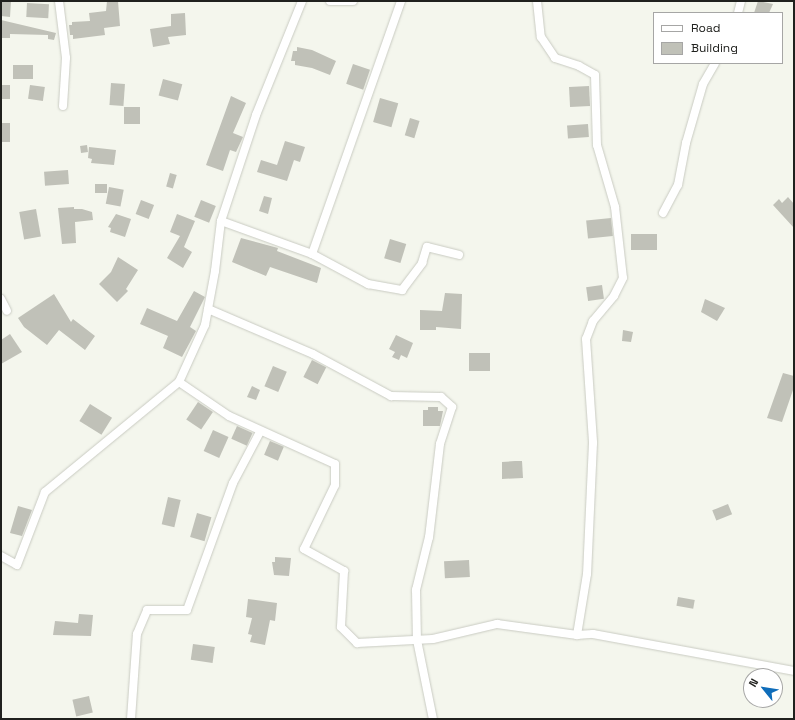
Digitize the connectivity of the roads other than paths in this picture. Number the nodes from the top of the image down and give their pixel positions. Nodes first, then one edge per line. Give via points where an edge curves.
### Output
1 (59, 1) edge
2 (302, 1) edge
3 (330, 1) edge
4 (353, 1) edge
5 (401, 1) edge
6 (537, 1) edge
7 (741, 1) edge
8 (738, 12) edge
9 (714, 64) edge
10 (63, 106) dead end
11 (663, 213) dead end
12 (221, 221) junction
13 (312, 254) junction
14 (459, 255) dead end
15 (1, 299) edge
16 (208, 309) junction
17 (7, 310) dead end
18 (179, 382) junction
19 (260, 432) junction
20 (1, 556) edge
21 (577, 635) junction
22 (417, 640) junction
23 (794, 671) edge
24 (131, 719) edge
25 (433, 719) edge

1 - 10 street via 66,58
2 - 12 street via 256,115
3 - 4 street
5 - 13 street
6 - 21 street via 540,37 555,58 579,66 595,75 597,145 616,207 623,278 614,296 593,320 586,339 593,443 587,574
7 - 8 street
9 - 11 street via 703,84 686,143 678,185
12 - 13 street
12 - 16 street
13 - 14 street via 368,284 402,290 422,263 427,248
15 - 17 street
16 - 18 street via 205,325
16 - 22 street via 313,354 391,396 441,398 452,407 440,444 429,537 416,590
18 - 19 street via 229,416
18 - 20 street via 45,492 17,565
19 - 22 street via 335,464 336,485 304,549 344,571 341,627 357,643
19 - 24 street via 233,483 187,610 147,610 137,634
21 - 22 street via 497,624 433,639
21 - 23 street via 593,634
22 - 25 street

